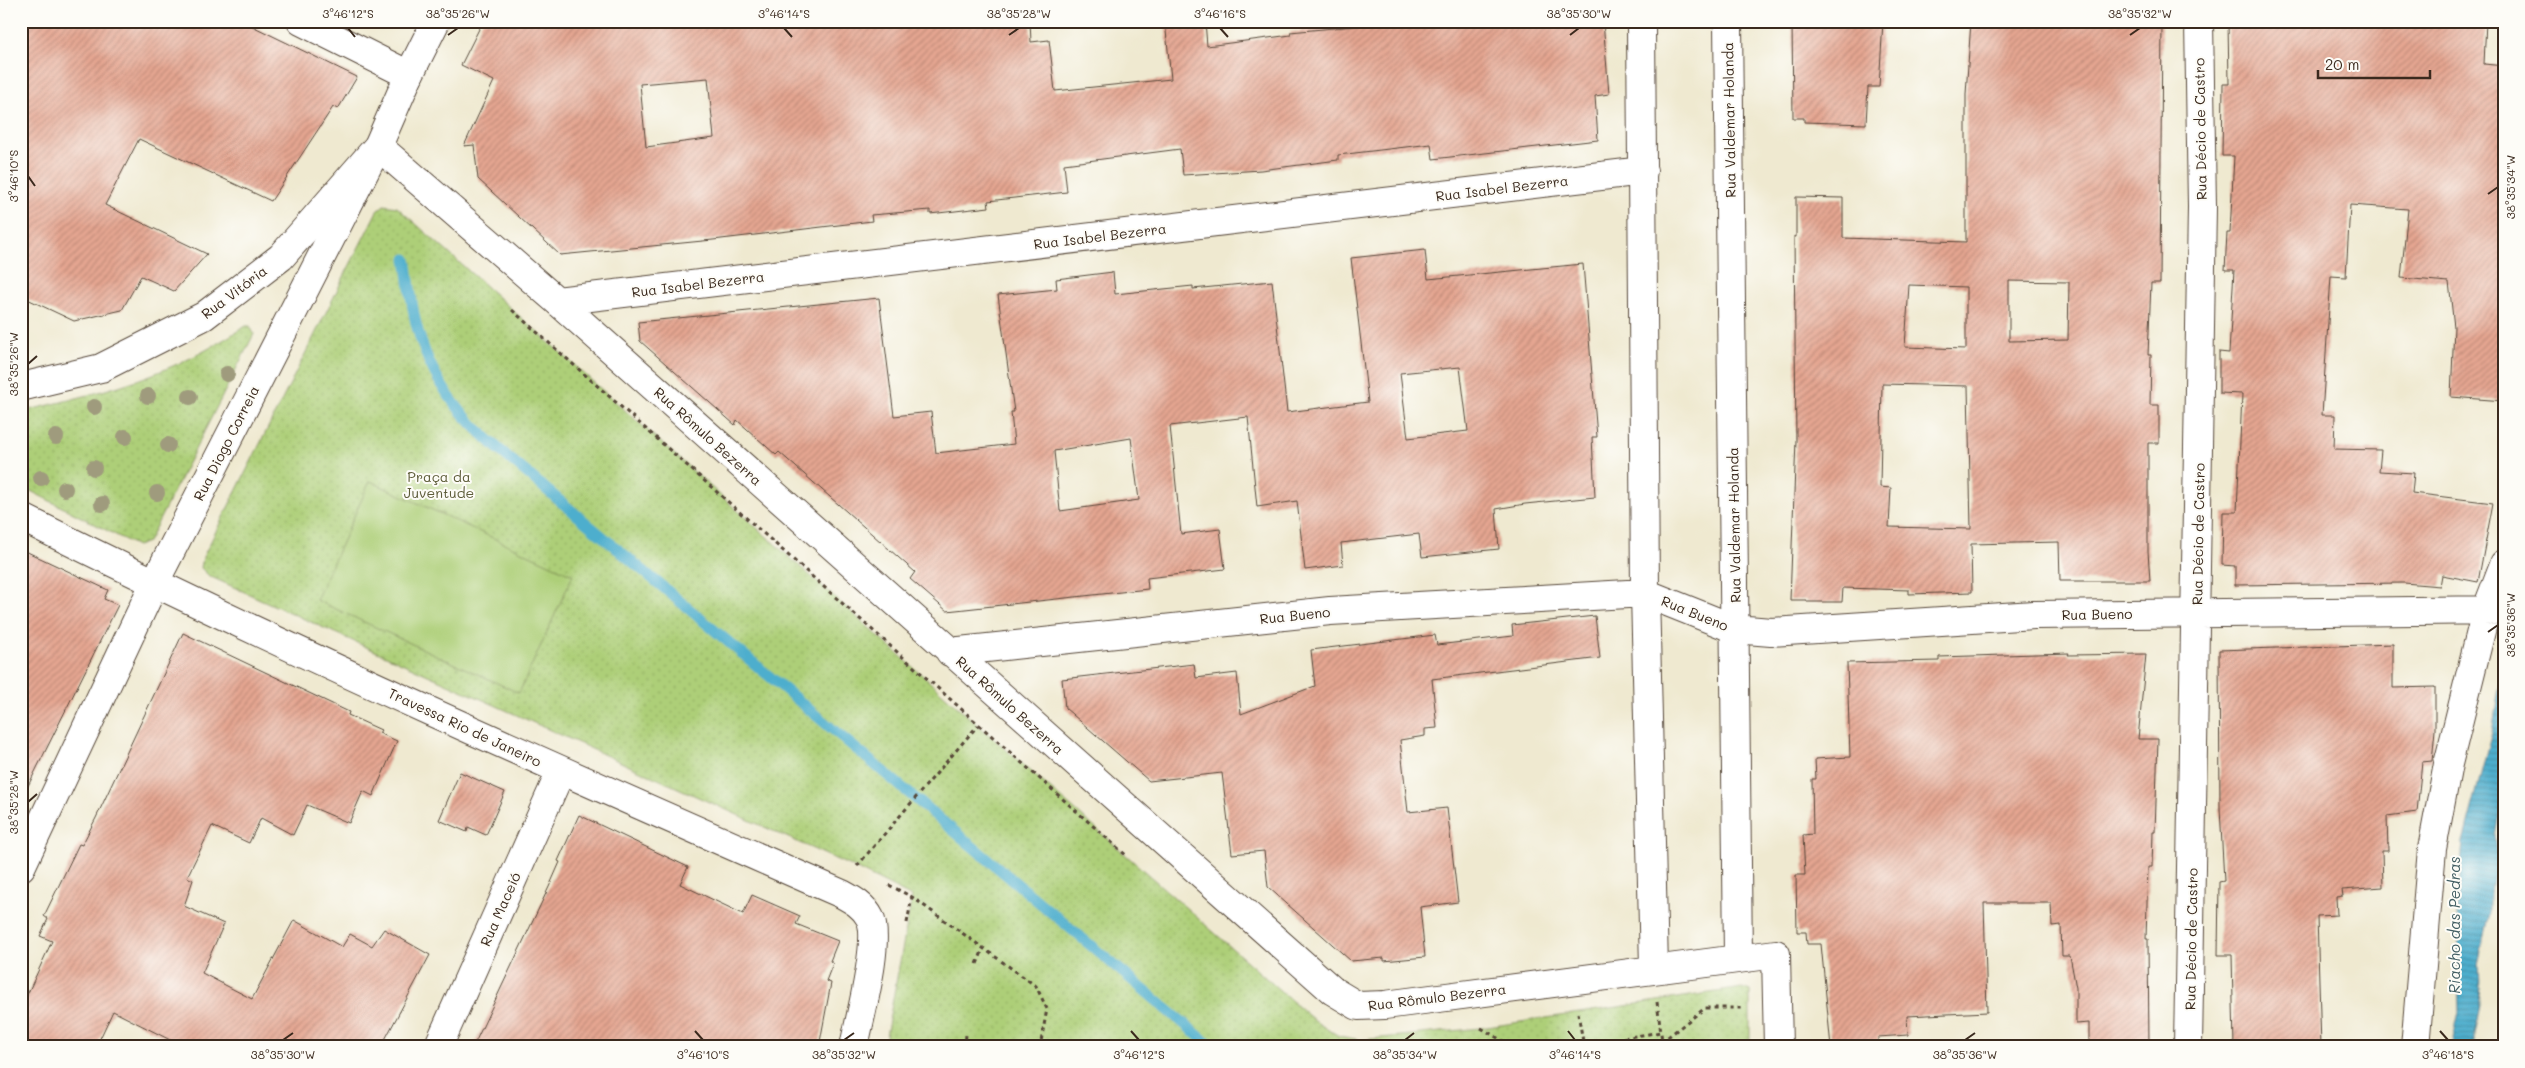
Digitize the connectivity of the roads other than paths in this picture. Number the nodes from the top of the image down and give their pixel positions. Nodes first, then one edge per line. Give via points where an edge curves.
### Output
1 (301, 21) edge
2 (436, 21) edge
3 (1641, 21) edge
4 (1728, 21) edge
5 (2199, 21) edge
6 (409, 75) junction
7 (378, 146) junction
8 (1643, 171) junction
9 (556, 301) junction
10 (21, 387) edge
11 (21, 517) edge
12 (2504, 564) edge
13 (154, 584) junction
14 (1645, 593) junction
15 (2495, 610) edge
16 (2197, 613) junction
17 (1735, 630) junction
18 (950, 652) junction
19 (561, 771) junction
20 (21, 867) edge
21 (1738, 958) junction
22 (1654, 968) junction
23 (438, 1047) edge
24 (854, 1047) edge
25 (1778, 1047) edge
26 (2188, 1047) edge
27 (2415, 1047) edge

1 - 6 street
2 - 6 street, Rua Diogo Correia
3 - 8 street
4 - 17 street, Rua Valdemar Holanda
5 - 16 street, Rua Décio de Castro via 2202,207
6 - 7 street, Rua Diogo Correia
7 - 9 street, Rua Rômulo Bezerra
7 - 10 street, Rua Vitória via 280,257 204,316 101,368
7 - 13 street, Rua Diogo Correia
8 - 9 street, Rua Isabel Bezerra
8 - 14 street
9 - 18 street, Rua Rômulo Bezerra
11 - 13 street, Travessa Rio de Janeiro
12 - 15 street
13 - 19 street, Travessa Rio de Janeiro
13 - 20 street, Rua Diogo Correia
14 - 17 street, Rua Bueno
14 - 18 street, Rua Bueno via 1330,611
14 - 22 street
15 - 16 street, Rua Bueno
15 - 27 street via 2448,764 2432,849
16 - 17 street, Rua Bueno via 2034,615 1771,632
16 - 26 street, Rua Décio de Castro
17 - 21 street, Rua Valdemar Holanda
18 - 22 street, Rua Rômulo Bezerra via 1333,991 1358,1006 1385,1006
19 - 23 street, Rua Maceió
19 - 24 street, Travessa Rio de Janeiro via 842,894 860,905 871,919 874,939
21 - 22 street, Rua Rômulo Bezerra
21 - 25 street via 1776,954

